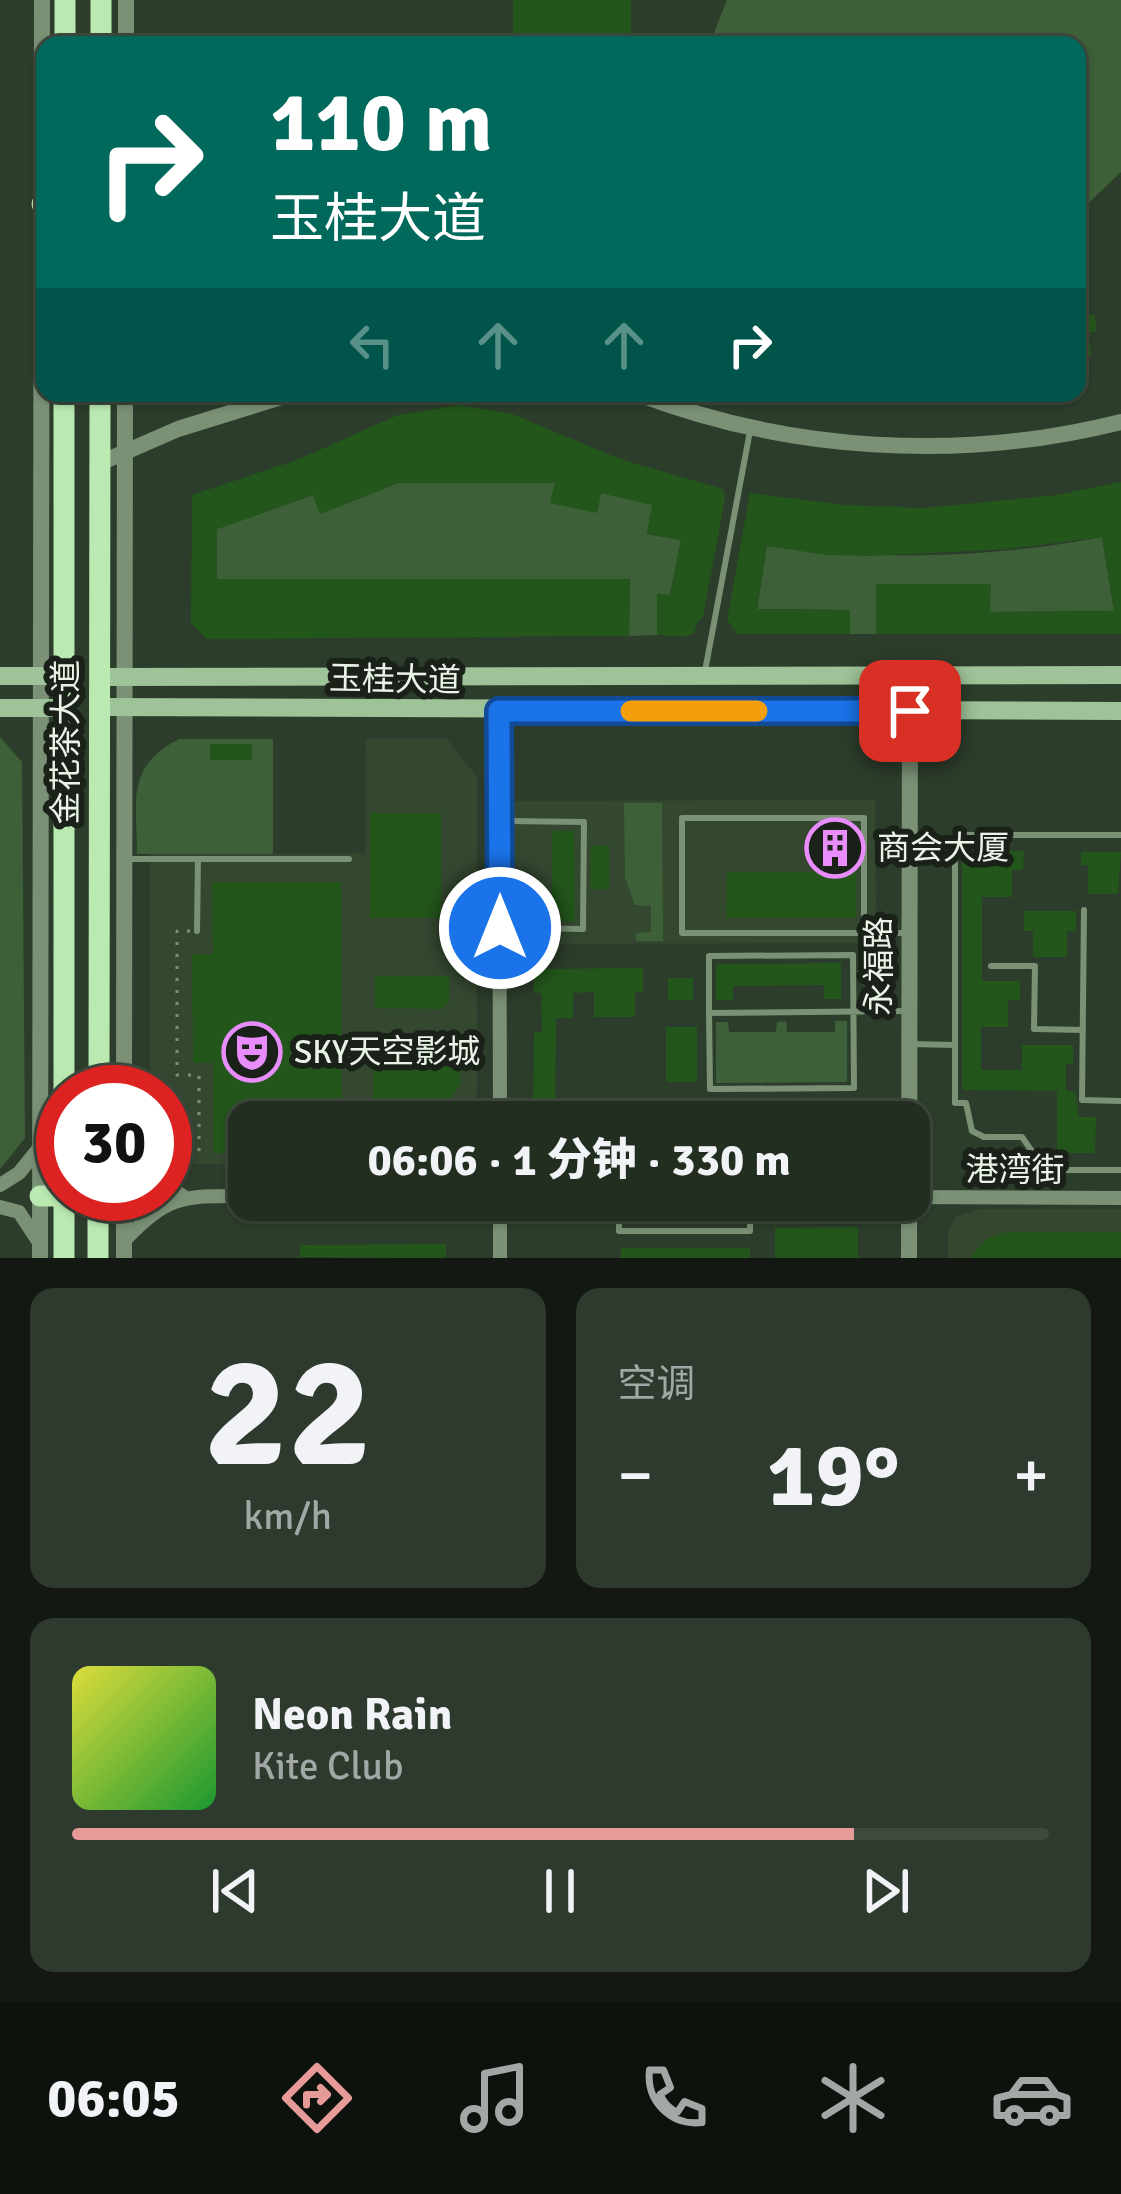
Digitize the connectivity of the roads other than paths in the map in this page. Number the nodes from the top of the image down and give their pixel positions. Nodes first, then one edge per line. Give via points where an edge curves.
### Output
1 (42, 0) edge
2 (64, 0) edge
3 (101, 0) edge
4 (126, 0) edge
5 (42, 36) edge
6 (64, 36) edge
7 (101, 36) edge
8 (126, 36) edge
9 (48, 402) edge
10 (64, 402) edge
11 (100, 402) edge
12 (125, 402) edge
13 (265, 402) edge
14 (666, 402) edge
15 (1121, 422) edge
16 (751, 427) junction
17 (125, 452) junction
18 (100, 463) junction
19 (704, 674) junction
20 (910, 674) junction
21 (1121, 675) edge
22 (0, 676) edge
23 (53, 676) junction
24 (125, 676) junction
25 (100, 677) junction
26 (100, 707) junction
27 (125, 707) junction
28 (0, 708) edge
29 (52, 708) junction
30 (499, 711) junction
31 (910, 711) junction
32 (1121, 711) edge
33 (500, 821) junction
34 (1121, 835) edge
35 (124, 859) junction
36 (198, 859) junction
37 (349, 859) dead end
38 (1084, 910) dead end
39 (500, 928) junction
40 (197, 931) road end
41 (864, 933) junction
42 (909, 933) junction
43 (991, 966) dead end
44 (854, 1011) junction
45 (909, 1011) junction
46 (709, 1012) junction
47 (1083, 1030) junction
48 (909, 1044) junction
49 (955, 1045) junction
50 (42, 1065) edge
51 (63, 1065) edge
52 (98, 1065) edge
53 (124, 1065) edge
54 (500, 1101) edge
55 (909, 1101) edge
56 (1121, 1101) edge
57 (36, 1152) edge
58 (1121, 1170) edge
59 (0, 1184) edge
60 (192, 1196) edge
61 (228, 1196) edge
62 (930, 1197) edge
63 (1121, 1198) edge
64 (0, 1207) edge
65 (64, 1221) edge
66 (98, 1221) edge
67 (144, 1221) edge
68 (500, 1221) edge
69 (619, 1221) edge
70 (750, 1221) edge
71 (909, 1221) edge
72 (124, 1249) edge
73 (40, 1251) edge
74 (64, 1258) edge
75 (98, 1258) edge
76 (500, 1258) edge
77 (909, 1258) edge

1 - 5 street
2 - 6 main road
3 - 7 main road
4 - 8 street
9 - 23 street
10 - 23 main road, 金花茶大道
11 - 18 main road, 金花茶大道
12 - 17 street
13 - 17 street
14 - 16 street
15 - 16 street via 924,446
16 - 19 lane
17 - 18 street
17 - 24 street
18 - 25 main road, 金花茶大道
19 - 20 main road, 玉桂大道
19 - 24 main road, 玉桂大道
20 - 21 main road, 玉桂大道
20 - 31 street, 永福路
22 - 23 main road
23 - 29 main road, 金花茶大道
24 - 25 main road, 玉桂大道
24 - 27 street
25 - 26 main road, 金花茶大道
26 - 27 main road, 玉桂大道
26 - 52 main road, 金花茶大道
27 - 30 main road, 玉桂大道
27 - 35 street
28 - 29 main road
29 - 50 street
29 - 51 main road, 金花茶大道
30 - 31 main road, 玉桂大道
30 - 33 street
31 - 32 main road, 玉桂大道
31 - 42 street, 永福路
33 - 39 street
33 - 39 lane via 584,822 583,929
34 - 49 lane via 955,835
35 - 36 lane
35 - 53 street
36 - 37 lane
36 - 40 lane
38 - 47 lane
39 - 54 street
41 - 41 lane via 682,933 682,818 864,818
41 - 42 lane
42 - 45 street, 永福路
43 - 47 lane via 1035,966 1034,1029
44 - 45 lane
44 - 46 lane
44 - 46 lane via 853,955 791,955 709,956
44 - 46 lane via 854,1088 772,1089 710,1089
45 - 48 street, 永福路
47 - 56 lane via 1082,1100
48 - 49 lane
48 - 55 street, 永福路
49 - 58 lane via 955,1103 966,1103 972,1131 1022,1137 1045,1170
57 - 59 street
60 - 61 street
62 - 63 street, 港湾街
64 - 73 street via 19,1212
65 - 74 main road
66 - 75 main road
67 - 72 street
68 - 76 street
69 - 70 lane via 619,1231 750,1231
71 - 77 street, 永福路

